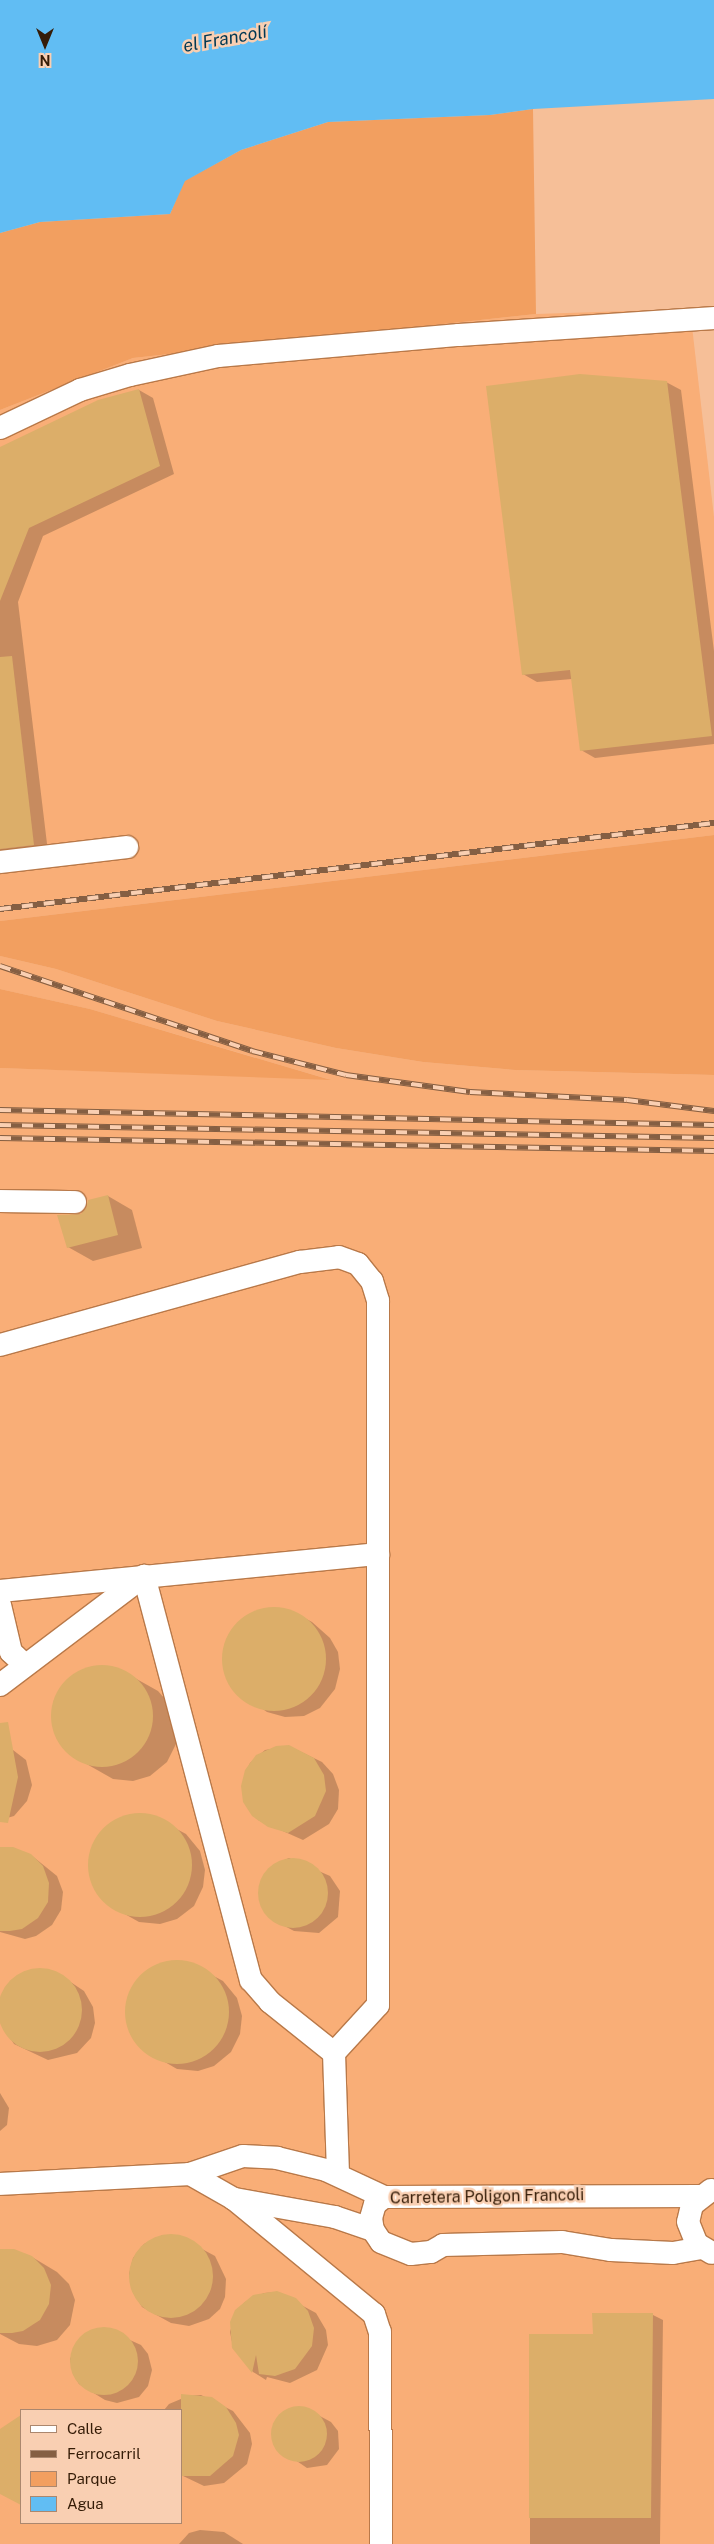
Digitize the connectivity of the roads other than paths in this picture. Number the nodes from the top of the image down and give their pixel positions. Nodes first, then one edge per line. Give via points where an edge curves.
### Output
1 (714, 318) edge
2 (0, 428) edge
3 (127, 847) dead end
4 (0, 862) edge
5 (0, 1201) edge
6 (75, 1202) dead end
7 (0, 1345) edge
8 (378, 1554) junction
9 (144, 1576) junction
10 (0, 1591) edge
11 (0, 1605) edge
12 (25, 1665) junction
13 (0, 1685) edge
14 (334, 2054) junction
15 (190, 2174) junction
16 (338, 2175) junction
17 (0, 2184) edge
18 (707, 2193) edge
19 (384, 2197) junction
20 (234, 2199) junction
21 (373, 2230) junction
22 (708, 2250) edge
23 (381, 2544) edge

1 - 2 street via 459,335 218,356 130,375 80,390
3 - 4 street
5 - 6 street
7 - 8 street via 300,1262 339,1257 358,1264 372,1281 378,1301
8 - 9 street
8 - 14 street via 378,2006
9 - 10 street
9 - 12 street
9 - 14 street via 251,1980 270,2002
11 - 12 street via 11,1652
12 - 13 street
14 - 16 street
15 - 16 street via 244,2156 278,2158
15 - 17 street
15 - 20 street
16 - 19 street
18 - 19 street, Carretera Poligon Francoli
18 - 22 street via 692,2205 688,2222 691,2234
19 - 21 street, Carretera Poligon Francoli via 375,2204 371,2218
20 - 21 street via 335,2216
20 - 23 street via 374,2314 380,2332
21 - 22 street via 381,2242 411,2254 431,2252 442,2245 562,2242 611,2250 673,2253

